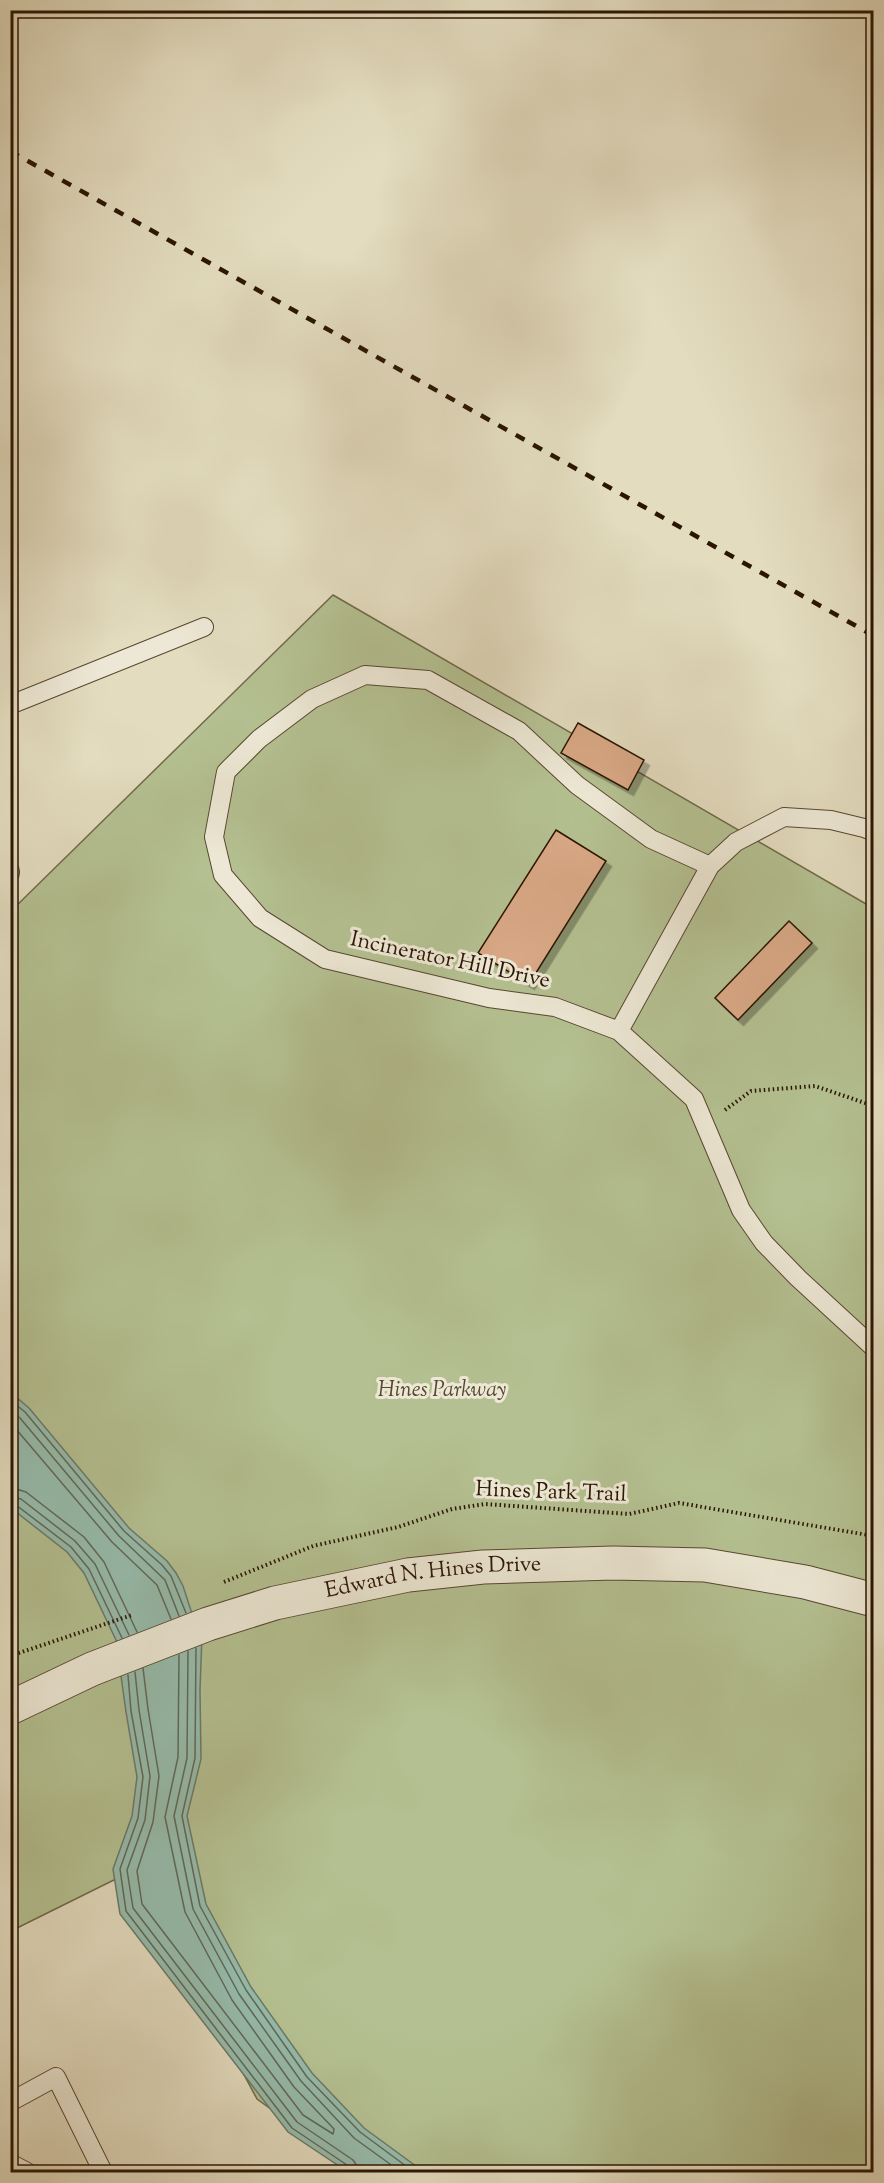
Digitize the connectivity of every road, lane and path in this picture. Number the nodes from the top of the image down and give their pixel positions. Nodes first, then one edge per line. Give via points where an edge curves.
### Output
1 (204, 627) dead end
2 (10, 705) edge
3 (873, 832) edge
4 (710, 867) junction
5 (619, 1031) junction
6 (873, 1106) edge
7 (709, 1134) junction
8 (873, 1348) edge
9 (873, 1536) edge
10 (213, 1586) dead end
11 (873, 1600) edge
12 (74, 1636) dead end
13 (10, 1656) edge
14 (10, 1708) edge
15 (10, 2102) edge
16 (10, 2163) edge
17 (27, 2172) edge
18 (103, 2172) edge

1 - 2 lane
3 - 4 lane via 831,820 784,817 736,842
4 - 5 lane
4 - 5 lane, Incinerator Hill Drive via 651,838 578,785 519,731 428,680 365,675 312,699 259,739 226,772 213,837 224,875 260,918 325,959 489,998 555,1007
5 - 7 lane, Incinerator Hill Drive via 694,1099
6 - 7 path via 815,1086 751,1091 727,1107
7 - 8 lane, Incinerator Hill Drive via 741,1210 764,1243
9 - 10 path, Hines Park Trail via 679,1503 630,1514 485,1504 313,1546
11 - 14 street, Edward N. Hines Drive via 806,1582 705,1565 613,1563 408,1575 275,1603 208,1624 92,1669
12 - 13 path
15 - 18 lane via 56,2077
16 - 17 lane

